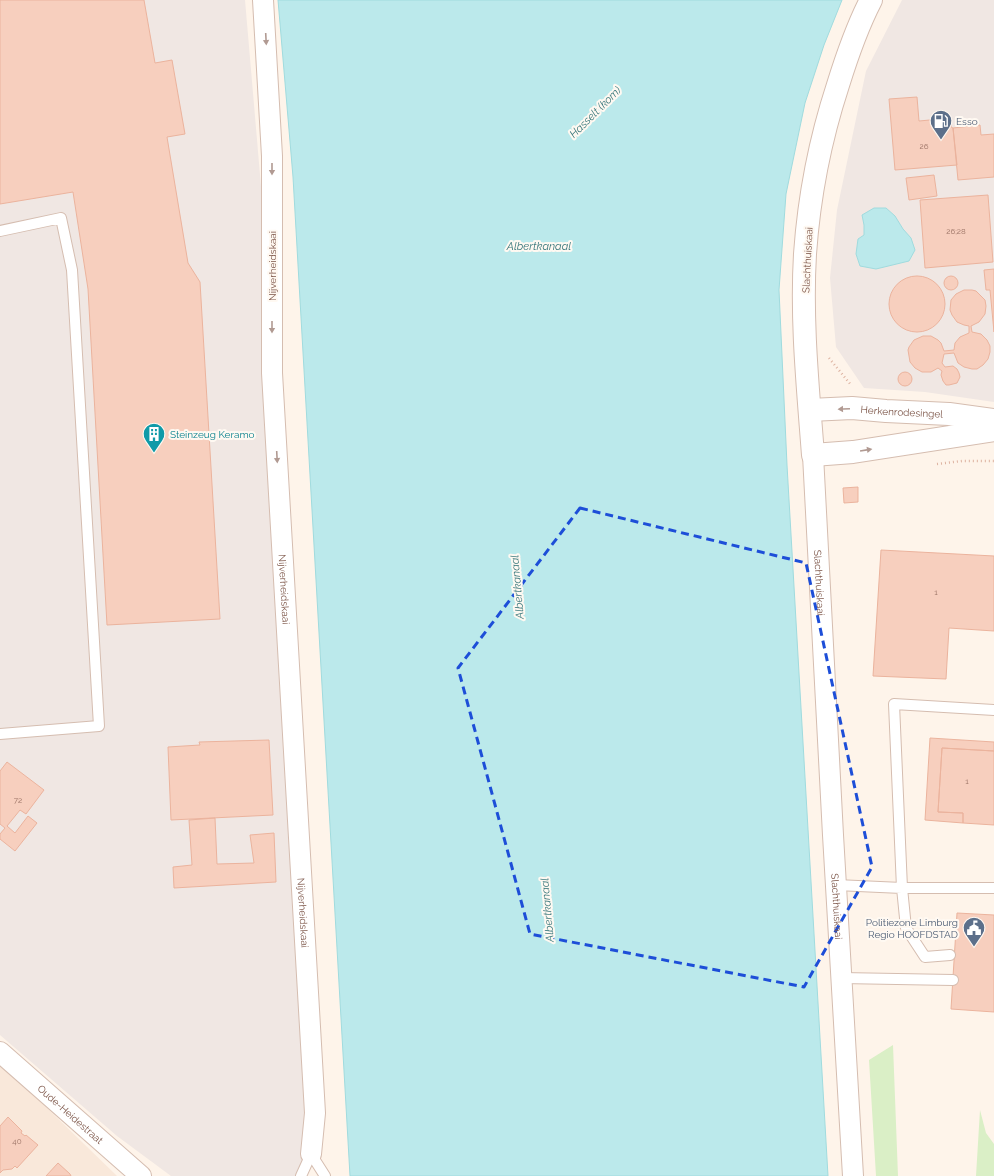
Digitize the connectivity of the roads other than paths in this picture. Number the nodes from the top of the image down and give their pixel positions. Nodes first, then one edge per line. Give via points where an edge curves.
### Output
1 (263, 0) edge
2 (871, 0) edge
3 (0, 231) edge
4 (810, 410) junction
5 (994, 420) edge
6 (994, 430) edge
7 (813, 455) junction
8 (994, 710) edge
9 (0, 734) edge
10 (836, 886) junction
11 (902, 888) junction
12 (994, 888) edge
13 (950, 955) dead end
14 (841, 978) junction
15 (953, 980) dead end
16 (0, 1052) edge
17 (311, 1154) junction
18 (141, 1176) edge
19 (301, 1176) edge
20 (325, 1176) edge
21 (852, 1176) edge

1 -> 17 street, Nijverheidskaai via 272,156 272,373 315,1113
2 - 4 street, Slachthuiskaai via 845,60 829,114 812,188 805,254 804,320
3 - 9 lane via 61,218 72,270 99,726
5 -> 4 street, Herkenrodesingel via 949,414 852,408
4 - 7 street, Slachthuiskaai
7 -> 6 street via 853,452
7 - 10 street, Slachthuiskaai
8 - 11 lane via 894,704
10 - 11 lane
10 - 14 street, Slachthuiskaai
11 - 12 lane
11 - 13 lane via 906,928 925,957
14 - 15 lane
14 - 21 street, Slachthuiskaai
16 - 18 street, Oude-Heidestraat
17 - 19 lane, Nijverheidskaai
17 - 20 lane

